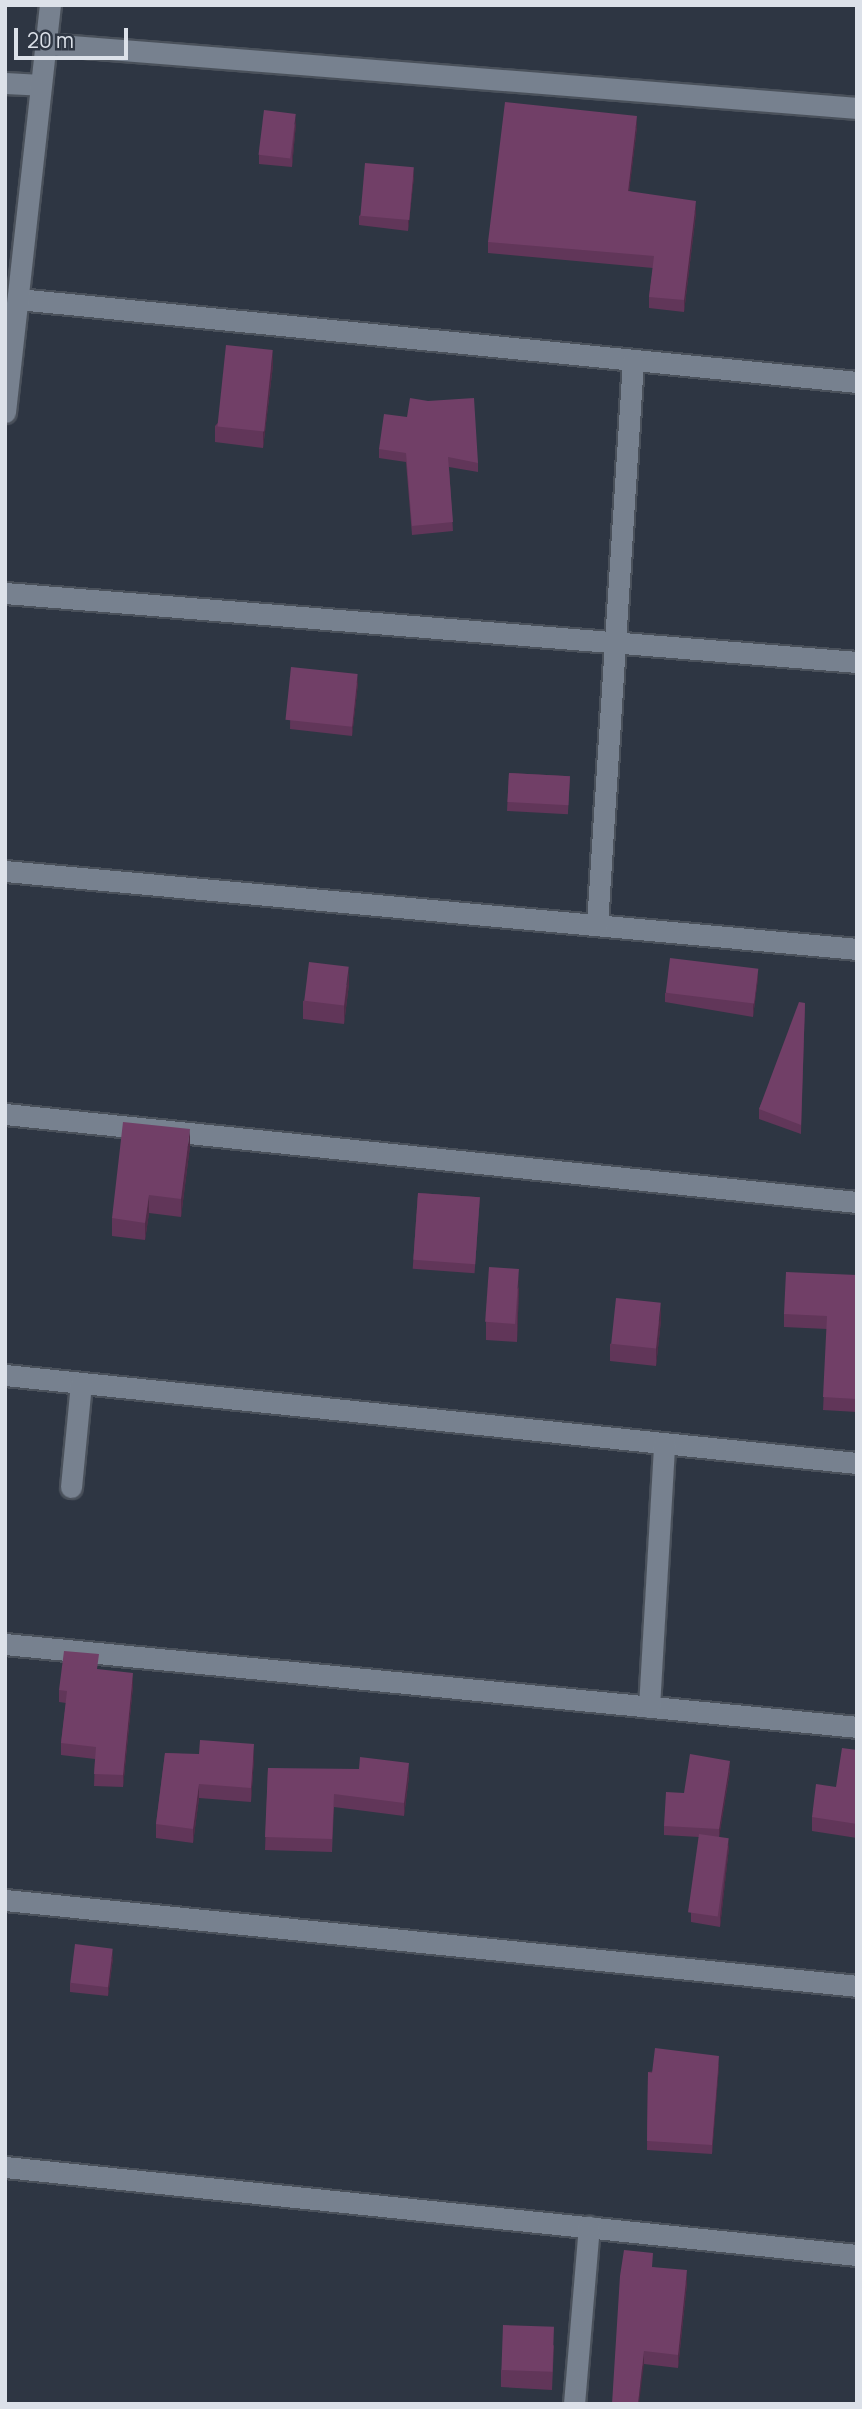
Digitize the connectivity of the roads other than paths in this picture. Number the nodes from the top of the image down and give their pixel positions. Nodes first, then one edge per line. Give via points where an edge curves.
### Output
1 (50, 5) edge
2 (46, 44) junction
3 (5, 83) edge
4 (41, 86) junction
5 (857, 108) edge
6 (13, 273) edge
7 (18, 299) junction
8 (633, 360) junction
9 (857, 382) edge
10 (5, 412) edge
11 (5, 593) edge
12 (615, 642) junction
13 (857, 662) edge
14 (5, 871) edge
15 (597, 925) junction
16 (857, 949) edge
17 (5, 1114) edge
18 (857, 1202) edge
19 (5, 1375) edge
20 (81, 1383) junction
21 (664, 1443) junction
22 (857, 1463) edge
23 (71, 1487) dead end
24 (5, 1644) edge
25 (649, 1707) junction
26 (857, 1727) edge
27 (5, 1900) edge
28 (857, 1986) edge
29 (5, 2167) edge
30 (589, 2227) junction
31 (857, 2255) edge
32 (573, 2404) edge

1 - 2 street
2 - 4 street
2 - 5 street
3 - 4 street
4 - 6 street
6 - 7 street
7 - 8 street
7 - 10 street
8 - 9 street
8 - 12 street
11 - 12 street
12 - 13 street
12 - 15 street
14 - 15 street
15 - 16 street
17 - 18 street
19 - 20 street
20 - 21 street
20 - 23 street
21 - 22 street
21 - 25 street
24 - 25 street
25 - 26 street
27 - 28 street
29 - 30 street
30 - 31 street
30 - 32 street

